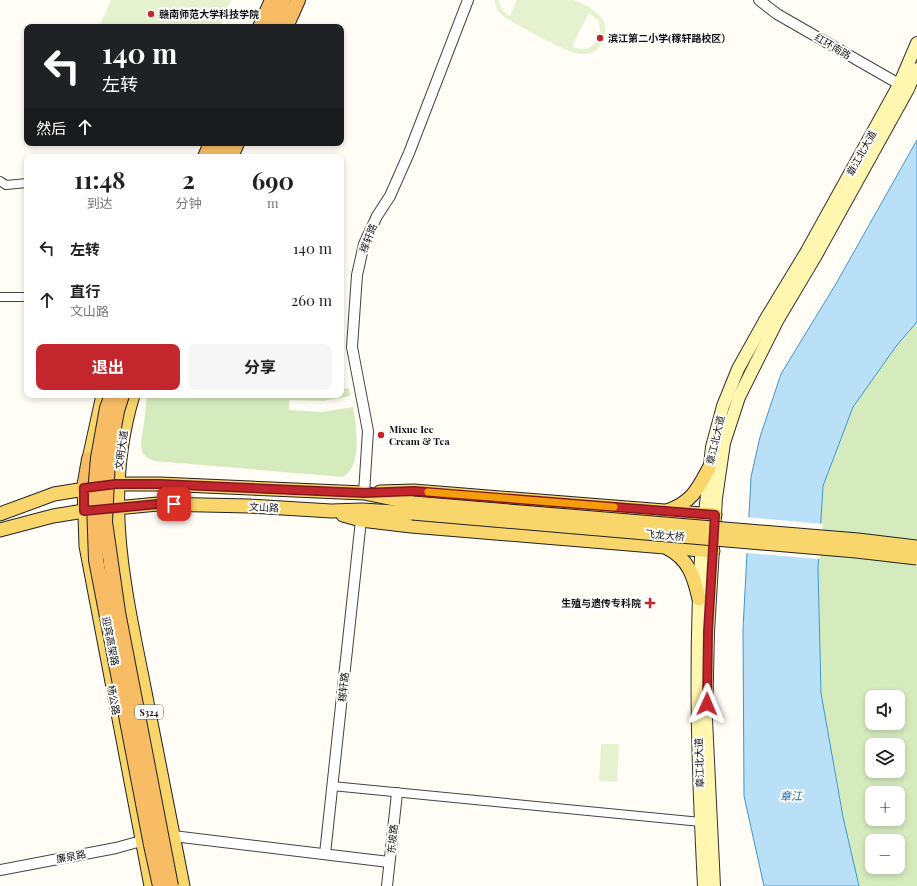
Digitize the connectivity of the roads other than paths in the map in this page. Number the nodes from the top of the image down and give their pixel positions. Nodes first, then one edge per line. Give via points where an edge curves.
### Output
1 (265, 0) edge
2 (272, 0) edge
3 (283, 0) edge
4 (291, 0) edge
5 (298, 0) edge
6 (468, 0) edge
7 (759, 0) edge
8 (255, 24) edge
9 (261, 24) edge
10 (273, 24) edge
11 (280, 24) edge
12 (287, 24) edge
13 (917, 43) edge
14 (917, 69) edge
15 (904, 87) junction
16 (0, 181) edge
17 (24, 183) edge
18 (0, 297) edge
19 (24, 297) edge
20 (102, 398) edge
21 (111, 398) edge
22 (121, 398) edge
23 (132, 398) edge
24 (89, 459) joint
25 (709, 468) junction
26 (116, 484) junction
27 (84, 488) junction
28 (364, 493) junction
29 (116, 507) junction
30 (413, 508) junction
31 (84, 511) junction
32 (331, 511) junction
33 (665, 512) junction
34 (0, 514) edge
35 (710, 515) junction
36 (361, 520) junction
37 (0, 530) edge
38 (666, 547) junction
39 (917, 547) edge
40 (707, 551) junction
41 (917, 558) edge
42 (699, 599) junction
43 (332, 786) junction
44 (397, 793) junction
45 (701, 822) junction
46 (173, 836) junction
47 (142, 841) junction
48 (325, 854) junction
49 (389, 862) junction
50 (0, 870) edge
51 (151, 886) edge
52 (160, 886) edge
53 (171, 886) edge
54 (183, 886) edge
55 (387, 886) edge
56 (704, 886) edge
57 (714, 886) edge

1 - 8 main road
2 - 9 highway
3 - 10 highway
4 - 11 main road
5 - 12 highway
6 - 28 street, 稼轩路 via 409,153 390,196 364,244 357,275 352,347 368,431
7 - 15 street, 红环南路 via 777,14
13 - 15 main road, 章江北大道
14 - 15 main road, 章江北大道
15 - 25 main road, 章江北大道 via 738,369 719,420
15 - 35 main road, 章江北大道 via 816,257 777,321 739,397 724,443
16 - 17 street via 6,185
18 - 19 street
20 - 24 main road
21 - 52 highway, 迎宾高架路, bridge via 98,458 94,504 96,560
22 - 53 highway, 迎宾高架路, bridge via 108,460 105,522 118,612
23 - 26 main road, 文明大道 / S324 via 122,437
24 - 27 highway
25 - 33 main road via 692,497
25 - 35 main road, 章江北大道
26 - 27 main road, 文山路
26 - 28 main road, 文山路
26 - 29 main road, 文明大道 / S324
27 - 31 main road, 杨公路
27 - 34 main road via 54,494
28 - 30 main road, 文山路
28 - 33 main road via 414,491
29 - 31 main road
29 - 32 main road, 文山路 via 158,504
29 - 46 main road, S324 via 120,558
30 - 32 main road, 文山路
30 - 39 main road, 飞龙大桥, bridge via 858,540
30 - 41 main road, 飞龙大桥, bridge
31 - 37 main road
31 - 47 main road, 杨公路 via 86,546 98,615
32 - 36 main road
33 - 35 main road
35 - 40 main road, 章江北大道
36 - 38 main road
36 - 43 street, 稼轩路
38 - 40 main road
38 - 42 main road via 677,553 689,566
40 - 42 main road, 章江北大道
40 - 57 main road, 章江北大道 via 706,719
42 - 45 main road, 章江北大道 via 697,719
43 - 44 street
43 - 48 street, 稼轩路
44 - 45 street
44 - 49 street, 东坡路
45 - 56 main road, 章江北大道
46 - 48 street
46 - 54 main road, S324
47 - 50 street, 廉泉路
47 - 51 main road, 杨公路
48 - 49 street
49 - 55 street, 东坡路

